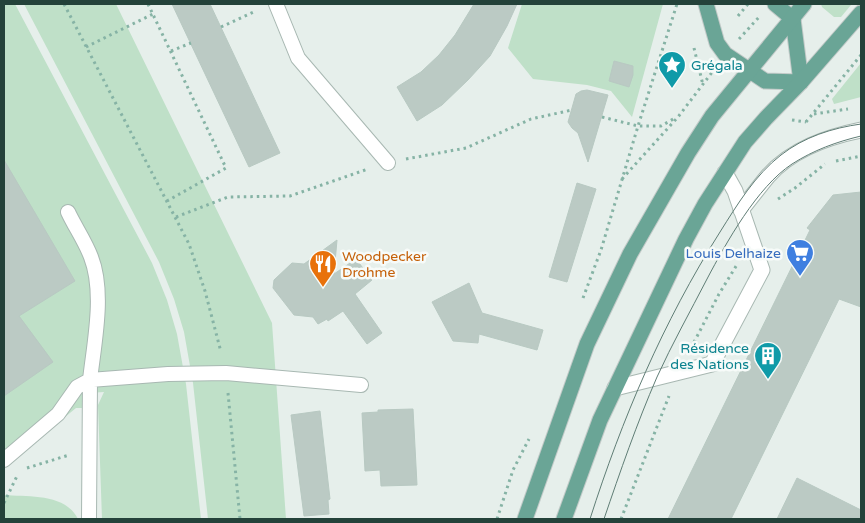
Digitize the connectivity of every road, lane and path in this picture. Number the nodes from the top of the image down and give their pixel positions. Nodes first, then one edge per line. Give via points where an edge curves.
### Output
1 (64, 4) edge
2 (148, 4) edge
3 (677, 4) edge
4 (706, 4) edge
5 (748, 4) edge
6 (775, 4) edge
7 (804, 4) edge
8 (270, 6) edge
9 (861, 13) edge
10 (153, 14) junction
11 (738, 16) dead end
12 (793, 19) junction
13 (221, 27) dead end
14 (191, 43) dead end
15 (86, 47) junction
16 (171, 51) junction
17 (861, 55) edge
18 (750, 70) junction
19 (801, 82) junction
20 (702, 85) dead end
21 (853, 108) dead end
22 (814, 114) junction
23 (602, 116) dead end
24 (678, 117) junction
25 (806, 122) dead end
26 (638, 126) junction
27 (861, 130) edge
28 (861, 156) edge
29 (834, 161) dead end
30 (388, 163) dead end
31 (826, 163) dead end
32 (725, 173) junction
33 (621, 180) junction
34 (777, 199) dead end
35 (167, 201) junction
36 (742, 210) junction
37 (68, 212) dead end
38 (601, 250) dead end
39 (226, 374) junction
40 (90, 380) junction
41 (361, 385) dead end
42 (615, 388) junction
43 (89, 449) junction
44 (4, 460) edge
45 (4, 502) edge
46 (89, 519) edge
47 (240, 519) edge
48 (526, 519) edge
49 (564, 519) edge

1 - 15 path
2 - 10 path
3 - 26 path
4 - 18 main road via 717,42 725,54
5 - 11 path
6 - 12 main road
7 - 12 main road
8 - 13 path
8 - 30 lane via 298,58
9 - 19 main road
10 - 15 path
10 - 16 path
12 - 18 main road
12 - 19 main road
14 - 16 path
15 - 35 path
16 - 35 path via 226,168
17 - 22 path
18 - 19 main road via 765,81
18 - 48 main road via 712,116 630,254 587,344
19 - 32 main road via 745,142
20 - 24 path
21 - 22 path
22 - 25 path
23 - 26 path
24 - 26 path via 661,126
24 - 33 path
26 - 33 path
27 - 36 street via 828,138 804,149 769,175
28 - 29 path
31 - 34 path
32 - 36 street
32 - 42 main road via 686,239
33 - 38 path
35 - 39 path via 189,244 205,291
36 - 42 street via 762,270 712,364
37 - 40 lane via 92,257 97,284
39 - 40 lane via 168,374
39 - 41 lane
39 - 47 path
40 - 43 lane
40 - 44 lane via 76,387 58,414
42 - 49 main road
43 - 45 path via 20,470
43 - 46 lane

